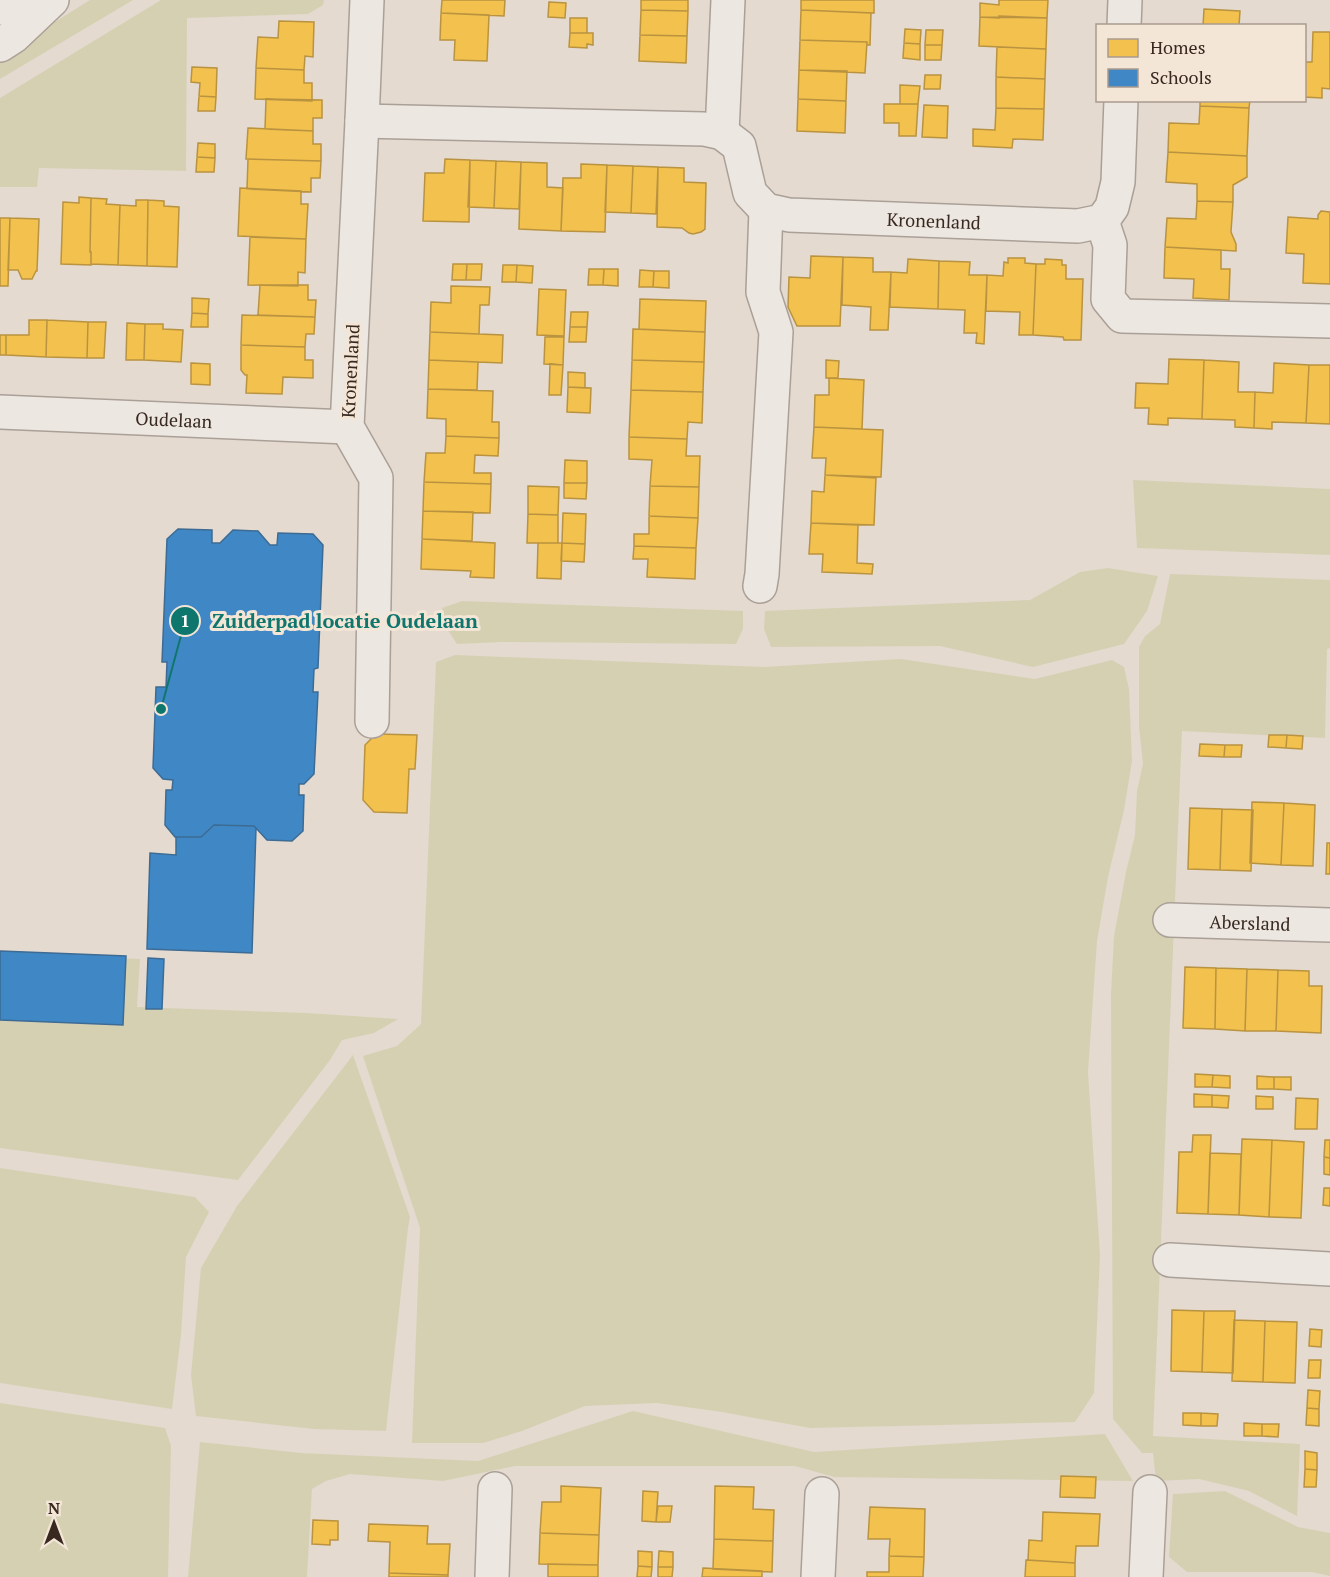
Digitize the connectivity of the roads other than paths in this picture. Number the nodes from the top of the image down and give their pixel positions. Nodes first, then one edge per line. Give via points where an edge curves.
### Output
1 (30, 0) edge
2 (52, 0) edge
3 (367, 0) edge
4 (728, 0) edge
5 (1125, 0) edge
6 (0, 8) edge
7 (1124, 24) edge
8 (0, 45) edge
9 (1121, 102) edge
10 (362, 121) junction
11 (722, 133) junction
12 (766, 210) junction
13 (1102, 220) junction
14 (1330, 321) edge
15 (0, 412) edge
16 (347, 426) junction
17 (760, 586) dead end
18 (372, 721) dead end
19 (1170, 920) dead end
20 (1330, 925) edge
21 (1170, 1260) dead end
22 (1330, 1269) edge
23 (495, 1489) dead end
24 (1150, 1492) dead end
25 (822, 1494) dead end
26 (492, 1577) edge
27 (818, 1577) edge
28 (1146, 1577) edge

1 - 6 street
2 - 8 street
3 - 10 street, Kronenland
4 - 11 street
5 - 7 street
9 - 13 street via 1118,183 1112,207
10 - 11 street via 704,129
10 - 16 street, Kronenland
11 - 12 street via 739,146 750,193
12 - 13 street, Kronenland via 789,215 1078,226
12 - 17 street via 763,292 777,332
13 - 14 street via 1110,245 1108,299 1122,316
15 - 16 street, Oudelaan
16 - 18 street, Kronenland via 376,478
19 - 20 street, Abersland
21 - 22 street
23 - 26 street
24 - 28 street
25 - 27 street

